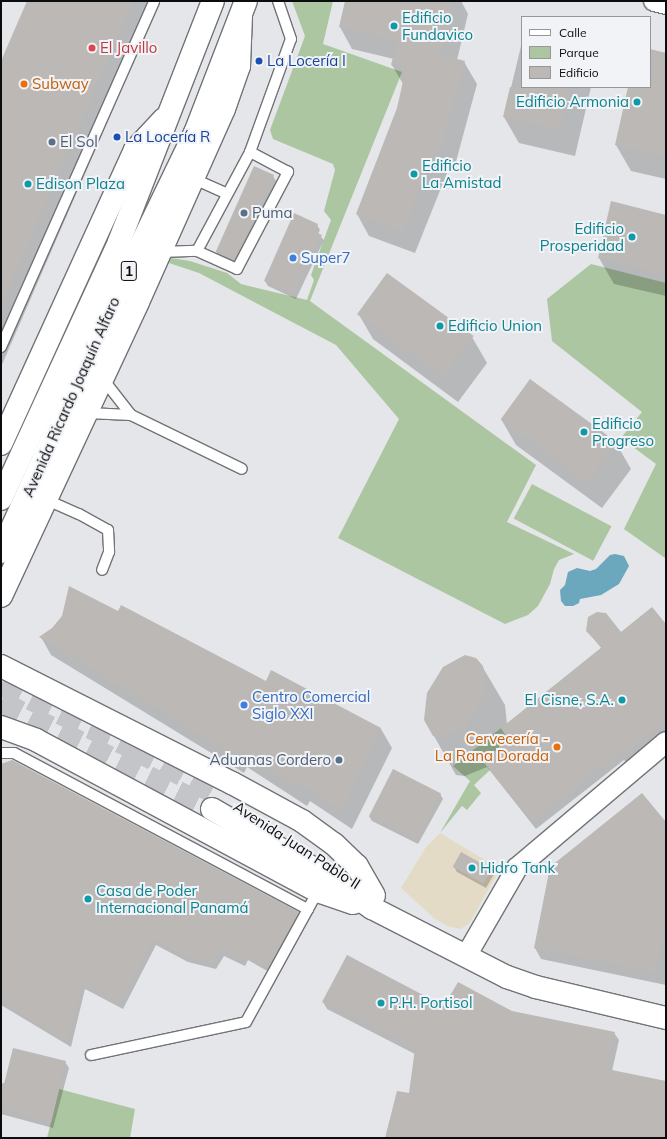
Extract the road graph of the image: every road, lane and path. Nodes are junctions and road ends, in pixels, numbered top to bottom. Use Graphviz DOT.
graph roads {
  1 [pos="154,1"];
  2 [pos="213,1"];
  3 [pos="278,1"];
  4 [pos="654,1"];
  5 [pos="666,4"];
  6 [pos="244,8"];
  7 [pos="171,111"];
  8 [pos="250,152"];
  9 [pos="194,179"];
  10 [pos="227,194"];
  11 [pos="160,252"];
  12 [pos="197,252"];
  13 [pos="1,346"];
  14 [pos="103,379"];
  15 [pos="87,413"];
  16 [pos="131,415"];
  17 [pos="1,444"];
  18 [pos="242,469"];
  19 [pos="1,498"];
  20 [pos="47,500"];
  21 [pos="29,538"];
  22 [pos="3,548"];
  23 [pos="102,570"];
  24 [pos="1,596"];
  25 [pos="1,666"];
  26 [pos="1,727"];
  27 [pos="666,742"];
  28 [pos="1,753"];
  29 [pos="216,803"];
  30 [pos="313,900"];
  31 [pos="373,902"];
  32 [pos="466,956"];
  33 [pos="666,1018"];
  34 [pos="91,1055"];
  1 -- 13 [label="lane"];
  2 -- 7 [label="main road, Avenida Ricardo Joaquín Alfaro / 1"];
  3 -- 8 [label="lane"];
  4 -- 5 [label="street"];
  6 -- 9 [label="main road"];
  6 -- 22 [label="main road, Avenida Ricardo Joaquín Alfaro / 1"];
  7 -- 17 [label="main road"];
  7 -- 19 [label="main road, Avenida Ricardo Joaquín Alfaro / 1"];
  8 -- 10 [label="lane"];
  8 -- 12 [label="lane"];
  9 -- 10 [label="lane"];
  9 -- 11 [label="main road"];
  10 -- 12 [label="lane"];
  11 -- 12 [label="lane"];
  11 -- 14 [label="main road"];
  14 -- 15 [label="main road"];
  14 -- 16 [label="lane"];
  15 -- 16 [label="lane"];
  15 -- 20 [label="main road"];
  16 -- 18 [label="lane"];
  20 -- 21 [label="main road"];
  20 -- 23 [label="lane"];
  21 -- 22 [label="main road"];
  21 -- 24 [label="main road"];
  25 -- 31 [label="main road"];
  26 -- 30 [label="main road"];
  27 -- 32 [label="street"];
  28 -- 30 [label="lane"];
  29 -- 31 [label="main road, Avenida Juan Pablo II"];
  30 -- 31 [label="main road"];
  30 -- 34 [label="lane"];
  31 -- 32 [label="main road, Avenida Juan Pablo II"];
  32 -- 33 [label="main road, Avenida Juan Pablo II"];
}
